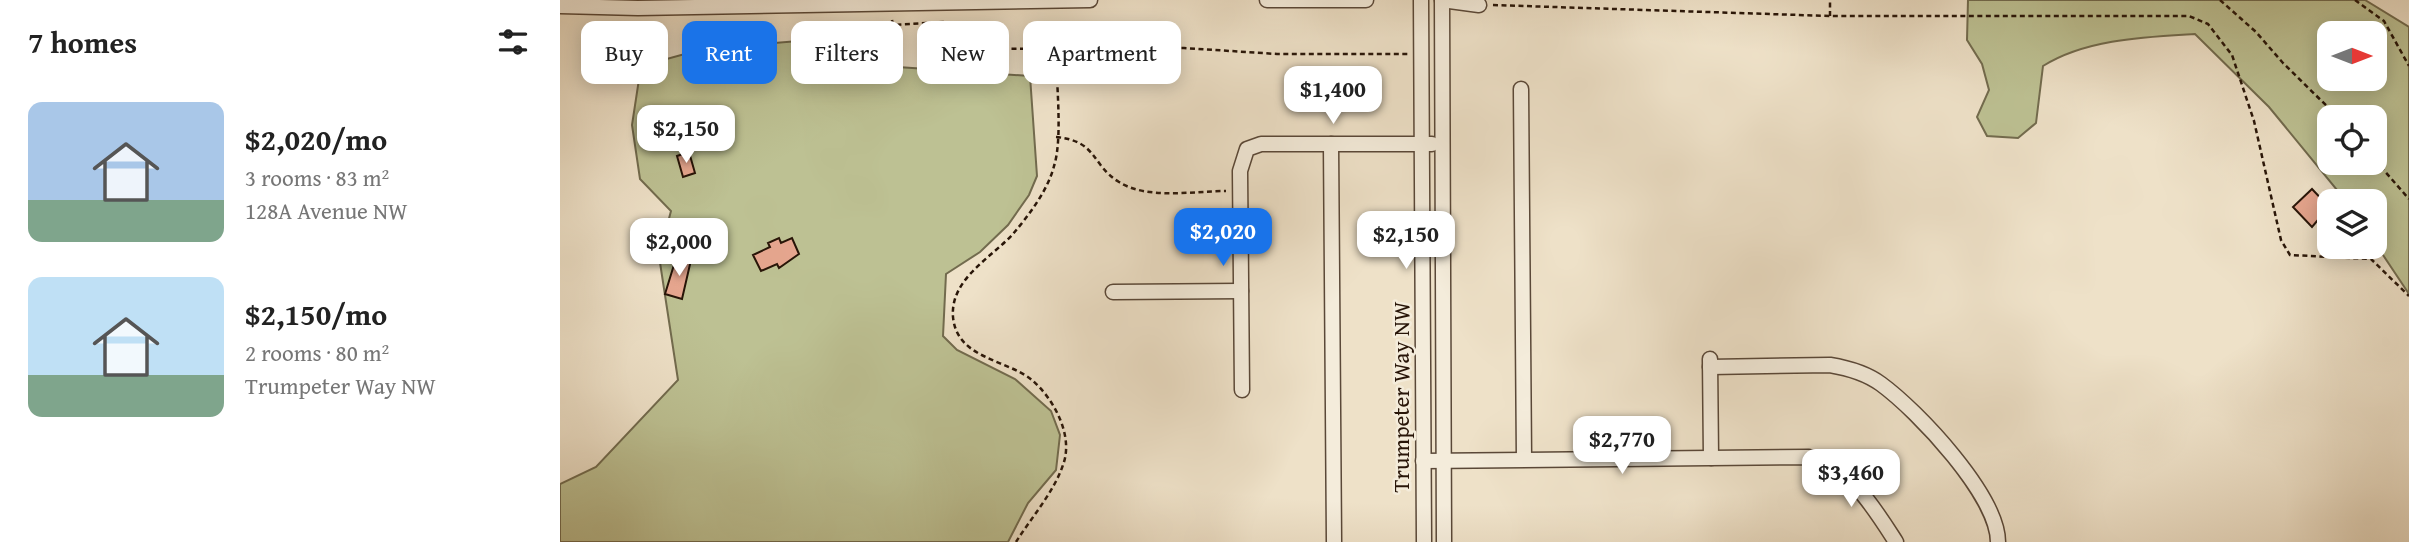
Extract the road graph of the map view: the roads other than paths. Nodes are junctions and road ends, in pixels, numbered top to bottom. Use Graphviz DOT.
graph roads {
  1 [pos="1090,0"];
  2 [pos="1267,0"];
  3 [pos="1366,0"];
  4 [pos="1421,0"];
  5 [pos="1442,0"];
  6 [pos="869,2"];
  7 [pos="1479,5"];
  8 [pos="560,6"];
  9 [pos="1521,89"];
  10 [pos="1331,144"];
  11 [pos="1423,144"];
  12 [pos="1443,144"];
  13 [pos="1241,291"];
  14 [pos="1113,292"];
  15 [pos="1242,390"];
  16 [pos="1710,458"];
  17 [pos="1524,459"];
  18 [pos="1423,461"];
  19 [pos="1444,461"];
  20 [pos="1334,542"];
  21 [pos="1424,542"];
  22 [pos="1444,542"];
  23 [pos="1896,542"];
  24 [pos="1998,542"];
  1 -- 6 [label="street"];
  2 -- 3 [label="street"];
  4 -- 11 [label="street, Trumpeter Way NW"];
  5 -- 7 [label="street"];
  5 -- 12 [label="street, Trumpeter Way NW"];
  6 -- 8 [label="street"];
  9 -- 17 [label="street"];
  10 -- 11 [label="street"];
  10 -- 13 [label="street"];
  10 -- 20 [label="street"];
  11 -- 12 [label="street"];
  11 -- 18 [label="street, Trumpeter Way NW"];
  12 -- 19 [label="street, Trumpeter Way NW"];
  13 -- 14 [label="street"];
  13 -- 15 [label="street"];
  16 -- 17 [label="street"];
  16 -- 23 [label="street"];
  16 -- 24 [label="street"];
  17 -- 19 [label="street"];
  18 -- 19 [label="street"];
  18 -- 21 [label="street, Trumpeter Way NW"];
  19 -- 22 [label="street, Trumpeter Way NW"];
}
